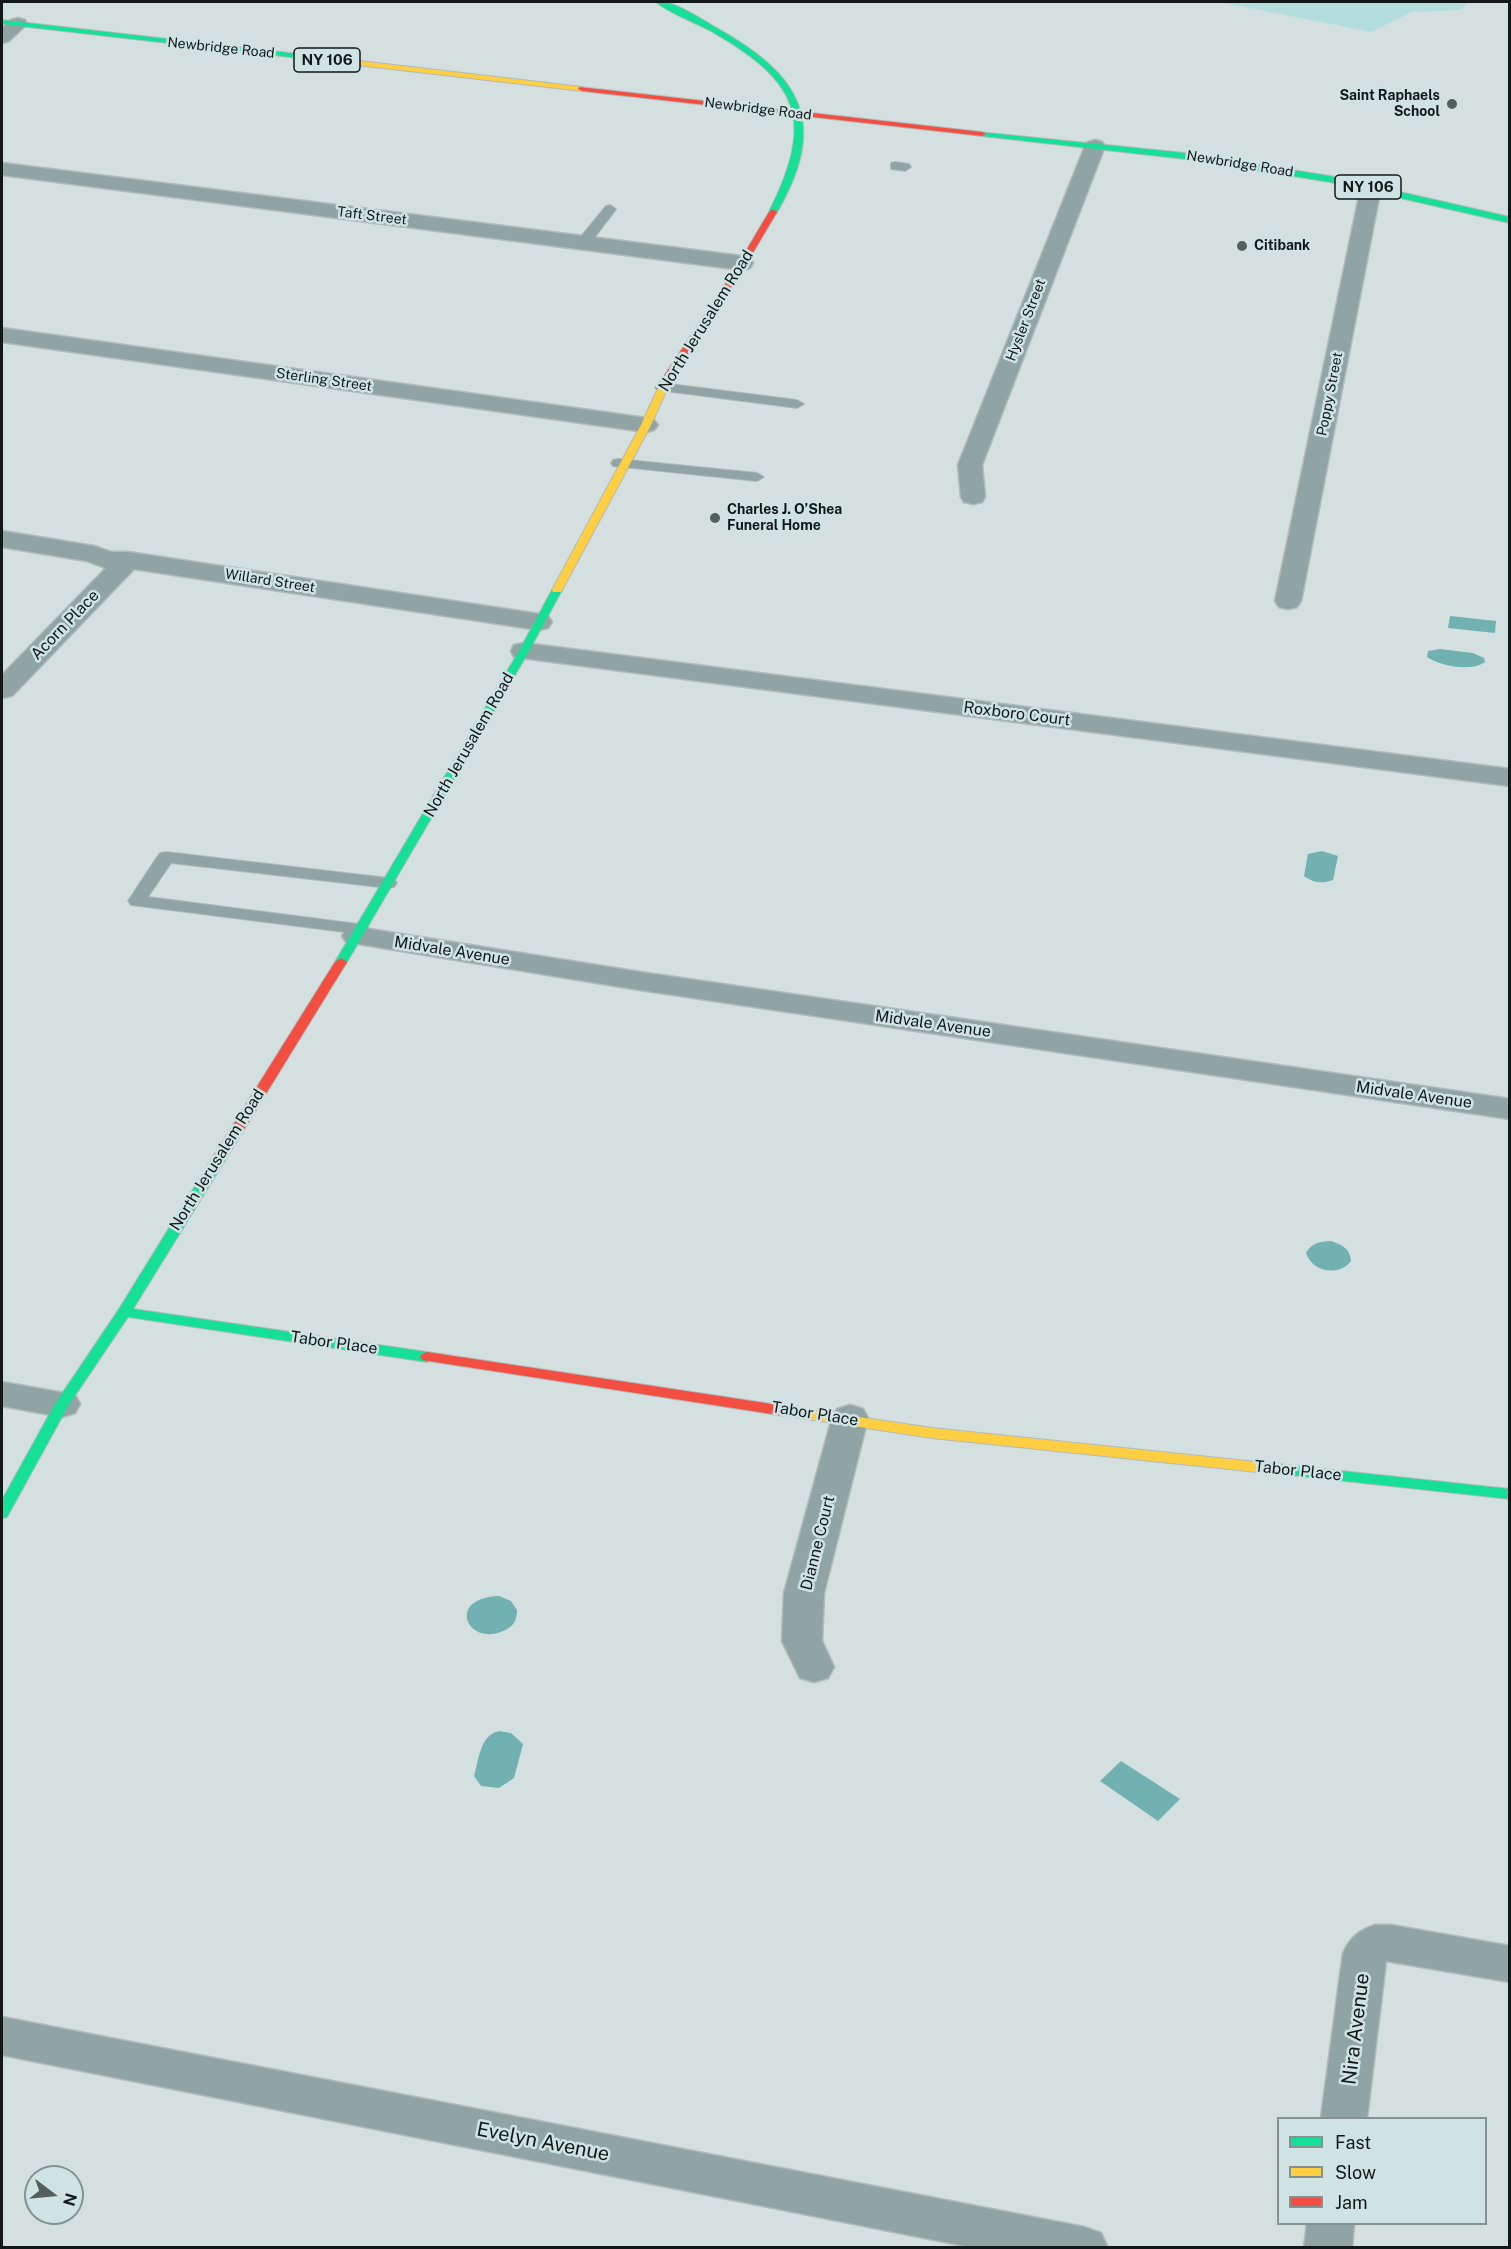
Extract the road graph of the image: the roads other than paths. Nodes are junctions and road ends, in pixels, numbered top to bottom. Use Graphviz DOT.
graph roads {
  1 [pos="660,2"];
  2 [pos="10,23"];
  3 [pos="2,37"];
  4 [pos="799,114"];
  5 [pos="1095,146"];
  6 [pos="2,169"];
  7 [pos="1371,187"];
  8 [pos="610,209"];
  9 [pos="1509,220"];
  10 [pos="583,243"];
  11 [pos="742,263"];
  12 [pos="2,335"];
  13 [pos="662,387"];
  14 [pos="797,404"];
  15 [pos="646,425"];
  16 [pos="621,463"];
  17 [pos="757,477"];
  18 [pos="973,497"];
  19 [pos="2,539"];
  20 [pos="128,560"];
  21 [pos="1288,601"];
  22 [pos="539,622"];
  23 [pos="524,651"];
  24 [pos="2,690"];
  25 [pos="1509,778"];
  26 [pos="388,883"];
  27 [pos="358,932"];
  28 [pos="1509,1109"];
  29 [pos="123,1312"];
  30 [pos="2,1394"];
  31 [pos="62,1404"];
  32 [pos="850,1418"];
  33 [pos="1509,1494"];
  34 [pos="2,1514"];
  35 [pos="814,1667"];
  36 [pos="1509,1964"];
  37 [pos="2,2036"];
  38 [pos="1344,2117"];
  39 [pos="1331,2225"];
  40 [pos="1084,2247"];
  41 [pos="1328,2247"];
  1 -- 4 [label="main road"];
  2 -- 3 [label="street"];
  2 -- 4 [label="main road, Newbridge Road / NY 106"];
  4 -- 5 [label="main road, Newbridge Road / NY 106"];
  4 -- 11 [label="main road, North Jerusalem Road"];
  5 -- 7 [label="main road, Newbridge Road / NY 106"];
  5 -- 18 [label="street, Hysler Street"];
  6 -- 10 [label="street, Taft Street"];
  7 -- 9 [label="main road, Newbridge Road / NY 106"];
  7 -- 21 [label="street, Poppy Street"];
  8 -- 10 [label="lane"];
  10 -- 11 [label="street, Taft Street"];
  11 -- 13 [label="main road, North Jerusalem Road"];
  12 -- 15 [label="street, Sterling Street"];
  13 -- 14 [label="lane"];
  13 -- 15 [label="main road, North Jerusalem Road"];
  15 -- 16 [label="main road, North Jerusalem Road"];
  16 -- 17 [label="lane"];
  16 -- 22 [label="main road, North Jerusalem Road"];
  19 -- 20 [label="street, Willard Street"];
  20 -- 22 [label="street, Willard Street"];
  20 -- 24 [label="street, Acorn Place"];
  22 -- 23 [label="main road, North Jerusalem Road"];
  23 -- 25 [label="street, Roxboro Court"];
  23 -- 26 [label="main road, North Jerusalem Road"];
  26 -- 27 [label="main road, North Jerusalem Road"];
  26 -- 27 [label="lane"];
  27 -- 28 [label="street, Midvale Avenue"];
  27 -- 29 [label="main road, North Jerusalem Road"];
  29 -- 31 [label="main road, North Jerusalem Road"];
  29 -- 32 [label="main road, Tabor Place"];
  30 -- 31 [label="street"];
  31 -- 34 [label="main road, North Jerusalem Road"];
  32 -- 33 [label="main road, Tabor Place"];
  32 -- 35 [label="street, Dianne Court"];
  36 -- 38 [label="street, Nira Avenue"];
  37 -- 40 [label="street, Evelyn Avenue"];
  39 -- 41 [label="street"];
}
